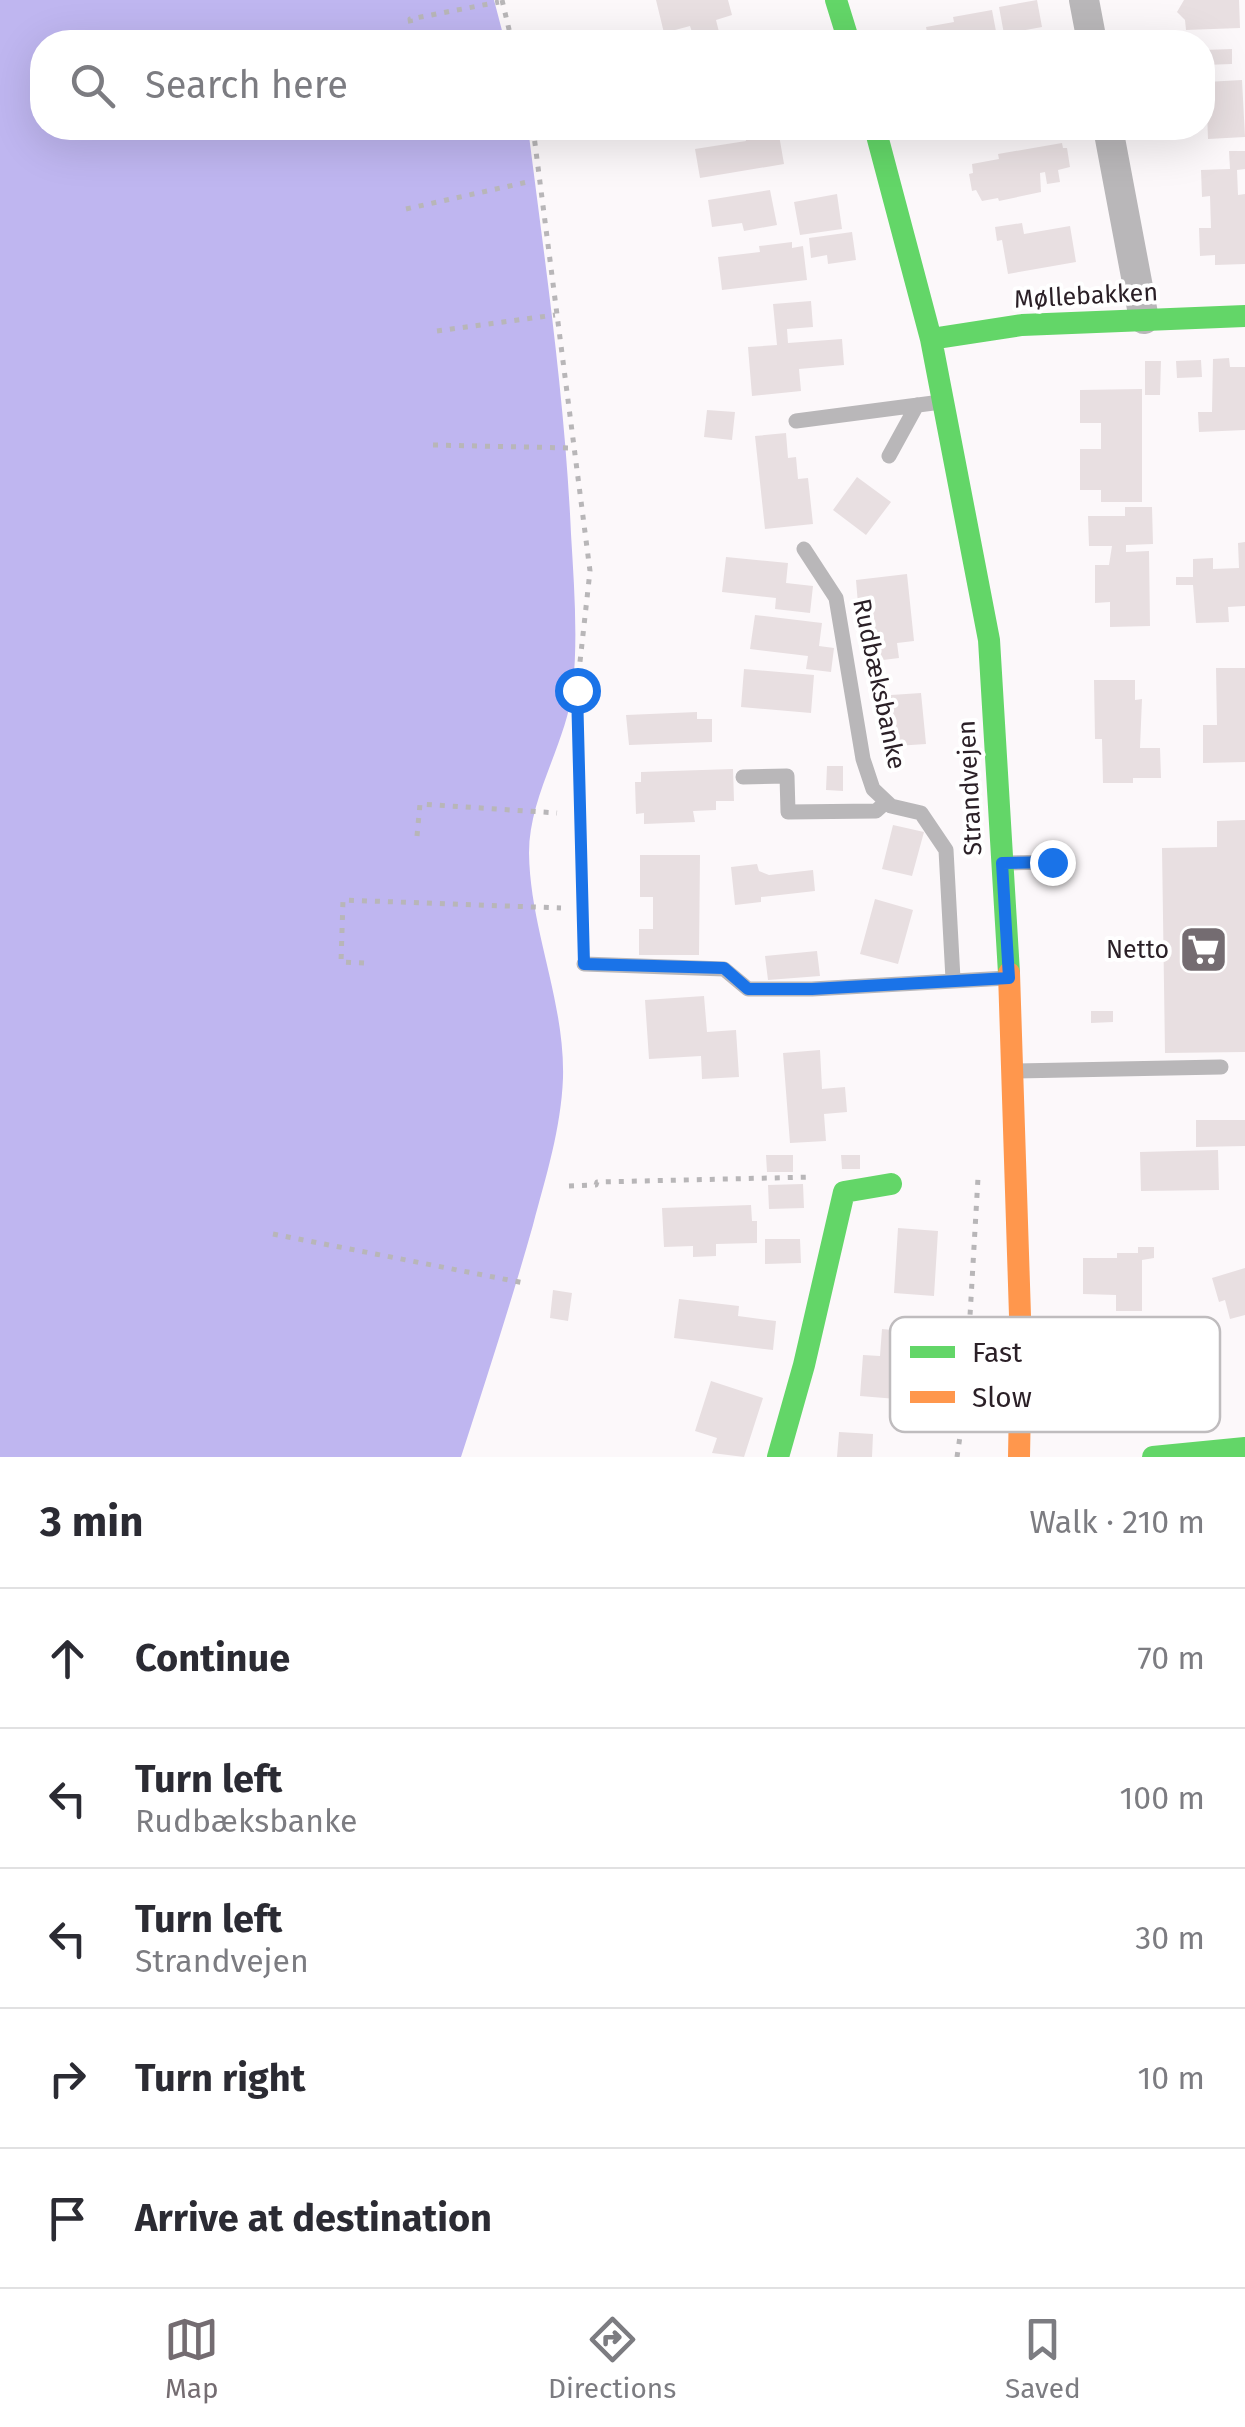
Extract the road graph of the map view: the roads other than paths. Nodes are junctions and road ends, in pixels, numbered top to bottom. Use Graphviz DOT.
graph roads {
  1 [pos="836,0"];
  2 [pos="1084,0"];
  3 [pos="845,30"];
  4 [pos="1090,30"];
  5 [pos="878,140"];
  6 [pos="1110,140"];
  7 [pos="1245,316"];
  8 [pos="1144,319"];
  9 [pos="931,338"];
  10 [pos="945,401"];
  11 [pos="918,405"];
  12 [pos="796,421"];
  13 [pos="889,456"];
  14 [pos="804,548"];
  15 [pos="742,777"];
  16 [pos="886,802"];
  17 [pos="1052,862"];
  18 [pos="1002,863"];
  19 [pos="584,964"];
  20 [pos="1009,978"];
  21 [pos="953,980"];
  22 [pos="1221,1067"];
  23 [pos="1012,1070"];
  24 [pos="891,1184"];
  25 [pos="1021,1317"];
  26 [pos="1019,1432"];
  27 [pos="1245,1448"];
  28 [pos="778,1457"];
  29 [pos="1018,1457"];
  30 [pos="1154,1457"];
  1 -- 3 [label="street"];
  2 -- 4 [label="street"];
  5 -- 9 [label="street, Strandvejen"];
  6 -- 8 [label="street"];
  7 -- 8 [label="street, Møllebakken"];
  8 -- 9 [label="street, Møllebakken"];
  9 -- 10 [label="street, Strandvejen"];
  10 -- 11 [label="lane"];
  10 -- 18 [label="street, Strandvejen"];
  11 -- 12 [label="lane"];
  11 -- 13 [label="lane"];
  14 -- 16 [label="lane, Rudbæksbanke"];
  15 -- 16 [label="lane"];
  16 -- 21 [label="lane, Rudbæksbanke"];
  17 -- 18 [label="lane"];
  18 -- 20 [label="street, Strandvejen"];
  19 -- 21 [label="lane"];
  20 -- 21 [label="lane"];
  20 -- 23 [label="street, Strandvejen"];
  22 -- 23 [label="lane"];
  23 -- 25 [label="street, Strandvejen"];
  24 -- 28 [label="street"];
  26 -- 29 [label="street, Strandvejen"];
  27 -- 30 [label="street"];
}
